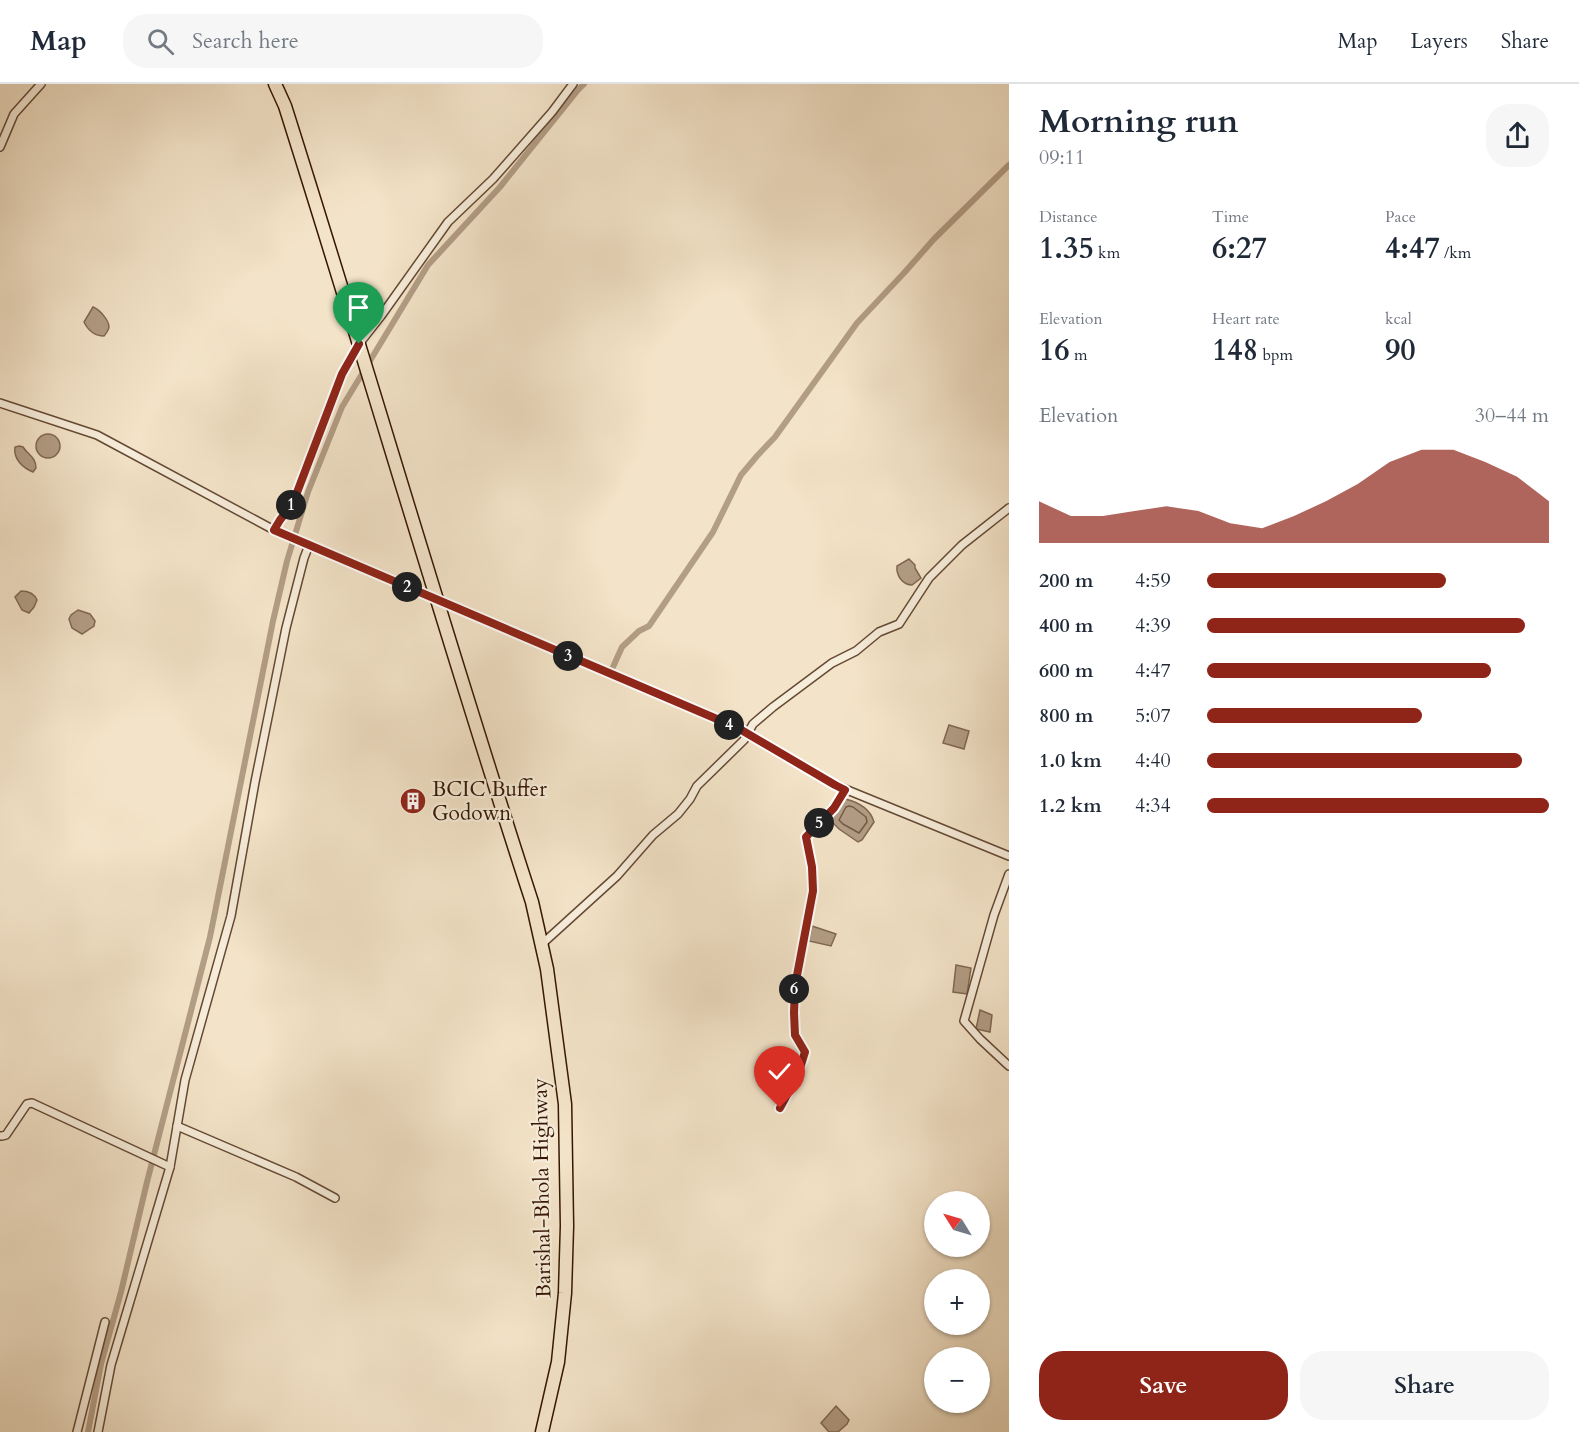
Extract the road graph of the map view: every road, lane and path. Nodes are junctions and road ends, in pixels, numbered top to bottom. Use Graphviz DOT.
graph roads {
  1 [pos="41,84"];
  2 [pos="275,84"];
  3 [pos="573,84"];
  4 [pos="0,147"];
  5 [pos="360,346"];
  6 [pos="0,403"];
  7 [pos="1009,508"];
  8 [pos="274,530"];
  9 [pos="306,544"];
  10 [pos="436,599"];
  11 [pos="747,734"];
  12 [pos="845,790"];
  13 [pos="1009,856"];
  14 [pos="1009,874"];
  15 [pos="542,944"];
  16 [pos="1009,1066"];
  17 [pos="780,1108"];
  18 [pos="177,1126"];
  19 [pos="0,1136"];
  20 [pos="166,1166"];
  21 [pos="335,1198"];
  22 [pos="105,1322"];
  23 [pos="77,1432"];
  24 [pos="98,1432"];
  25 [pos="542,1432"];
  1 -- 4 [label="street"];
  2 -- 5 [label="highway, Barishal-Bhola Highway"];
  3 -- 5 [label="street"];
  5 -- 8 [label="street"];
  5 -- 10 [label="highway, Barishal-Bhola Highway"];
  6 -- 8 [label="street"];
  7 -- 11 [label="street"];
  8 -- 9 [label="street"];
  9 -- 10 [label="street"];
  9 -- 18 [label="street"];
  10 -- 11 [label="street"];
  10 -- 15 [label="highway, Barishal-Bhola Highway"];
  11 -- 12 [label="street"];
  11 -- 15 [label="street"];
  12 -- 13 [label="street"];
  12 -- 17 [label="street"];
  14 -- 16 [label="street"];
  15 -- 25 [label="highway, Barishal-Bhola Highway"];
  18 -- 20 [label="street"];
  18 -- 21 [label="street"];
  19 -- 20 [label="street"];
  20 -- 24 [label="street"];
  22 -- 23 [label="street"];
}
